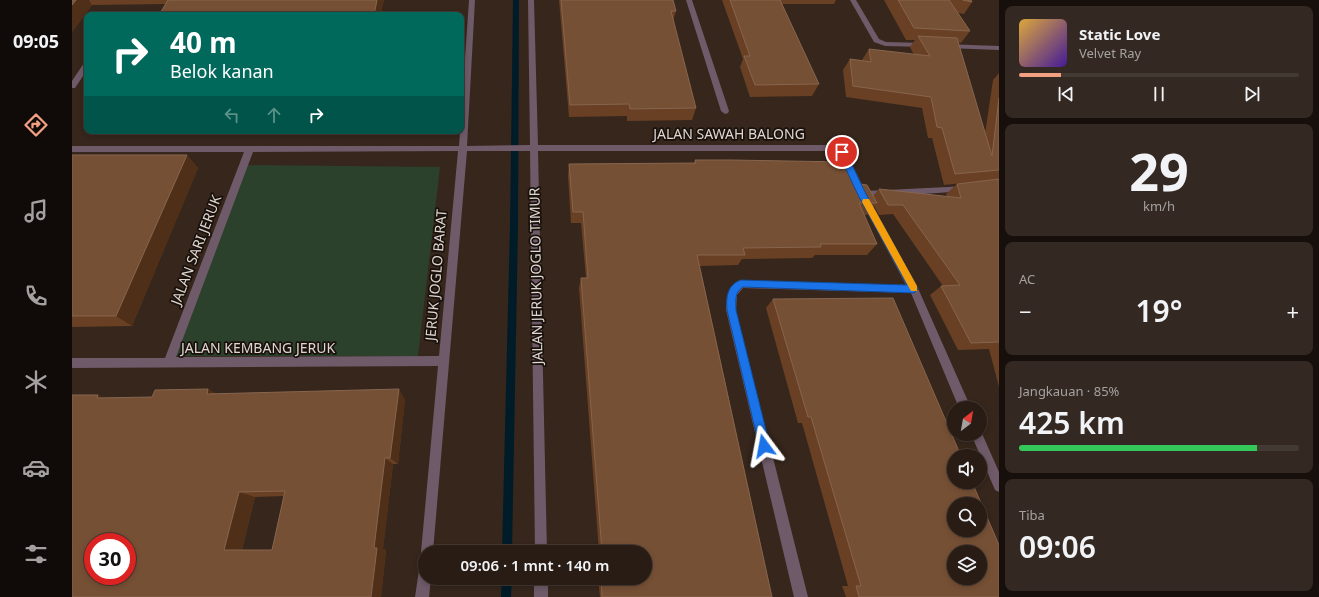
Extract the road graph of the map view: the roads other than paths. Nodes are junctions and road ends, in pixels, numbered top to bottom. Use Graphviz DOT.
graph roads {
  1 [pos="472,0"];
  2 [pos="531,0"];
  3 [pos="689,0"];
  4 [pos="852,0"];
  5 [pos="466,17"];
  6 [pos="999,48"];
  7 [pos="84,69"];
  8 [pos="72,86"];
  9 [pos="464,104"];
  10 [pos="725,111"];
  11 [pos="463,134"];
  12 [pos="250,148"];
  13 [pos="463,148"];
  14 [pos="72,149"];
  15 [pos="534,149"];
  16 [pos="973,188"];
  17 [pos="862,195"];
  18 [pos="914,289"];
  19 [pos="445,361"];
  20 [pos="168,362"];
  21 [pos="72,363"];
  22 [pos="962,401"];
  23 [pos="980,441"];
  24 [pos="999,486"];
  25 [pos="427,545"];
  26 [pos="541,545"];
  27 [pos="423,585"];
  28 [pos="541,585"];
  29 [pos="422,597"];
  30 [pos="541,597"];
  31 [pos="801,597"];
  1 -- 5 [label="street, JERUK JOGLO BARAT"];
  2 -- 15 [label="street, JALAN JERUK JOGLO TIMUR"];
  3 -- 10 [label="street"];
  4 -- 6 [label="street"];
  5 -- 9 [label="street, JERUK JOGLO BARAT"];
  7 -- 8 [label="street"];
  11 -- 13 [label="street, JERUK JOGLO BARAT"];
  12 -- 13 [label="street, JALAN SAWAH BALONG"];
  12 -- 14 [label="street, JALAN SAWAH BALONG"];
  12 -- 20 [label="street, JALAN SARI JERUK"];
  13 -- 15 [label="street, JALAN SAWAH BALONG"];
  13 -- 19 [label="street, JERUK JOGLO BARAT"];
  15 -- 17 [label="street, JALAN SAWAH BALONG"];
  15 -- 26 [label="street, JALAN JERUK JOGLO TIMUR"];
  16 -- 17 [label="street"];
  17 -- 18 [label="street, JALAN SAWAH BALONG"];
  18 -- 22 [label="street, JALAN SAWAH BALONG"];
  18 -- 31 [label="street"];
  19 -- 20 [label="street, JALAN KEMBANG JERUK"];
  19 -- 25 [label="street, JERUK JOGLO BARAT"];
  20 -- 21 [label="street, JALAN KEMBANG JERUK"];
  23 -- 24 [label="street"];
  27 -- 29 [label="street"];
  28 -- 30 [label="street"];
}
